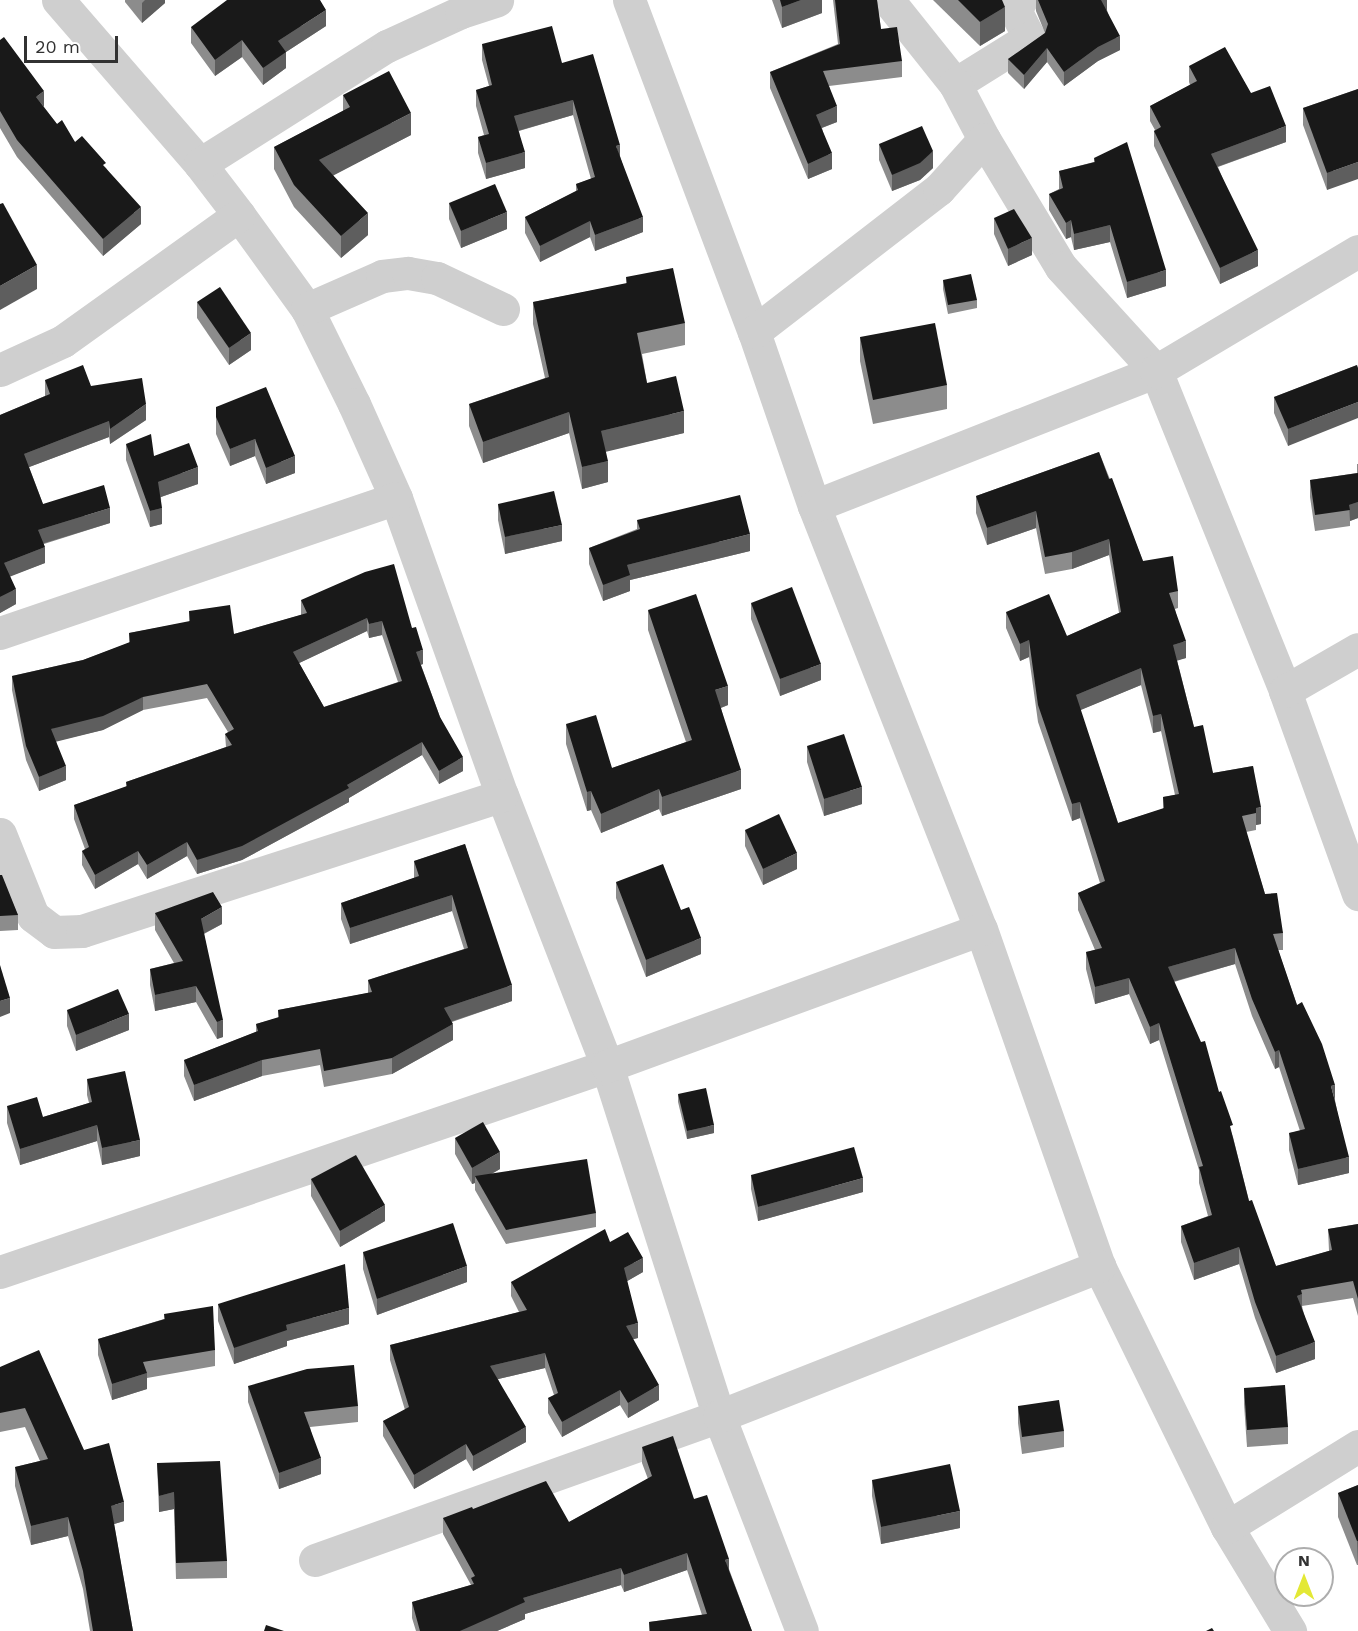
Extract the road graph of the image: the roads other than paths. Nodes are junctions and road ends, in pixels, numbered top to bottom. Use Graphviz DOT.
graph roads {
  1 [pos="58,0"];
  2 [pos="497,0"];
  3 [pos="630,0"];
  4 [pos="888,0"];
  5 [pos="1021,0"];
  6 [pos="955,84"];
  7 [pos="984,138"];
  8 [pos="200,164"];
  9 [pos="239,215"];
  10 [pos="1358,251"];
  11 [pos="307,309"];
  12 [pos="503,309"];
  13 [pos="754,332"];
  14 [pos="0,370"];
  15 [pos="1156,371"];
  16 [pos="396,498"];
  17 [pos="814,506"];
  18 [pos="0,633"];
  19 [pos="1358,649"];
  20 [pos="1284,691"];
  21 [pos="502,795"];
  22 [pos="0,834"];
  23 [pos="1358,894"];
  24 [pos="981,929"];
  25 [pos="607,1066"];
  26 [pos="1099,1266"];
  27 [pos="0,1272"];
  28 [pos="719,1416"];
  29 [pos="1358,1446"];
  30 [pos="1227,1527"];
  31 [pos="315,1560"];
  32 [pos="802,1631"];
  33 [pos="1290,1631"];
  1 -- 8 [label="street"];
  2 -- 8 [label="street"];
  3 -- 13 [label="street"];
  4 -- 6 [label="street"];
  5 -- 6 [label="street"];
  6 -- 7 [label="street"];
  7 -- 13 [label="street"];
  7 -- 15 [label="street"];
  8 -- 9 [label="street"];
  9 -- 11 [label="street"];
  9 -- 14 [label="street"];
  10 -- 15 [label="street"];
  11 -- 12 [label="street"];
  11 -- 16 [label="street"];
  13 -- 17 [label="street"];
  15 -- 17 [label="street"];
  15 -- 20 [label="street"];
  16 -- 18 [label="street"];
  16 -- 21 [label="street"];
  17 -- 24 [label="street"];
  19 -- 20 [label="street"];
  20 -- 23 [label="street"];
  21 -- 22 [label="street"];
  21 -- 25 [label="street"];
  24 -- 25 [label="street"];
  24 -- 26 [label="street"];
  25 -- 27 [label="street"];
  25 -- 28 [label="street"];
  26 -- 28 [label="street"];
  26 -- 30 [label="street"];
  28 -- 31 [label="street"];
  28 -- 32 [label="street"];
  29 -- 30 [label="street"];
  30 -- 33 [label="street"];
}
